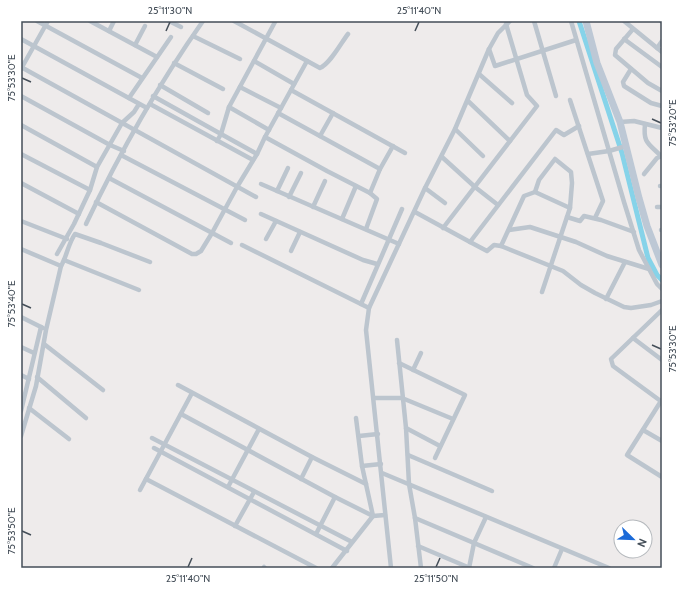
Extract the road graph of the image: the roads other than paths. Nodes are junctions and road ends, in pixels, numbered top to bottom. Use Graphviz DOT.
graph roads {
  1 [pos="37,21"];
  2 [pos="48,21"];
  3 [pos="90,21"];
  4 [pos="114,21"];
  5 [pos="170,21"];
  6 [pos="203,21"];
  7 [pos="234,21"];
  8 [pos="534,21"];
  9 [pos="571,21"];
  10 [pos="586,21"];
  11 [pos="624,21"];
  12 [pos="275,22"];
  13 [pos="508,23"];
  14 [pos="45,26"];
  15 [pos="145,26"];
  16 [pos="181,27"];
  17 [pos="633,29"];
  18 [pos="109,31"];
  19 [pos="348,34"];
  20 [pos="192,36"];
  21 [pos="170,37"];
  22 [pos="21,39"];
  23 [pos="266,39"];
  24 [pos="624,39"];
  25 [pos="576,40"];
  26 [pos="662,41"];
  27 [pos="135,45"];
  28 [pos="34,46"];
  29 [pos="657,48"];
  30 [pos="490,49"];
  31 [pos="543,50"];
  32 [pos="662,52"];
  33 [pos="157,57"];
  34 [pos="240,59"];
  35 [pos="516,59"];
  36 [pos="307,61"];
  37 [pos="254,62"];
  38 [pos="174,63"];
  39 [pos="662,67"];
  40 [pos="21,68"];
  41 [pos="631,69"];
  42 [pos="479,74"];
  43 [pos="142,78"];
  44 [pos="294,84"];
  45 [pos="160,85"];
  46 [pos="240,87"];
  47 [pos="223,88"];
  48 [pos="291,90"];
  49 [pos="662,91"];
  50 [pos="21,96"];
  51 [pos="153,96"];
  52 [pos="556,96"];
  53 [pos="129,98"];
  54 [pos="570,100"];
  55 [pos="468,101"];
  56 [pos="512,103"];
  57 [pos="139,104"];
  58 [pos="150,104"];
  59 [pos="662,106"];
  60 [pos="229,107"];
  61 [pos="147,108"];
  62 [pos="281,108"];
  63 [pos="208,113"];
  64 [pos="278,113"];
  65 [pos="333,113"];
  66 [pos="620,122"];
  67 [pos="122,123"];
  68 [pos="645,124"];
  69 [pos="21,125"];
  70 [pos="578,126"];
  71 [pos="662,128"];
  72 [pos="455,129"];
  73 [pos="269,130"];
  74 [pos="135,131"];
  75 [pos="221,134"];
  76 [pos="320,136"];
  77 [pos="265,137"];
  78 [pos="217,141"];
  79 [pos="510,141"];
  80 [pos="110,145"];
  81 [pos="393,146"];
  82 [pos="622,147"];
  83 [pos="609,151"];
  84 [pos="122,153"];
  85 [pos="405,153"];
  86 [pos="21,154"];
  87 [pos="257,154"];
  88 [pos="588,154"];
  89 [pos="484,156"];
  90 [pos="661,156"];
  91 [pos="442,157"];
  92 [pos="253,160"];
  93 [pos="97,168"];
  94 [pos="288,168"];
  95 [pos="380,169"];
  96 [pos="301,173"];
  97 [pos="644,174"];
  98 [pos="109,178"];
  99 [pos="325,181"];
  100 [pos="21,183"];
  101 [pos="261,184"];
  102 [pos="356,186"];
  103 [pos="237,187"];
  104 [pos="475,187"];
  105 [pos="426,188"];
  106 [pos="90,190"];
  107 [pos="277,191"];
  108 [pos="535,192"];
  109 [pos="370,193"];
  110 [pos="256,197"];
  111 [pos="289,197"];
  112 [pos="96,202"];
  113 [pos="445,203"];
  114 [pos="498,205"];
  115 [pos="313,207"];
  116 [pos="570,208"];
  117 [pos="225,209"];
  118 [pos="402,209"];
  119 [pos="415,212"];
  120 [pos="79,214"];
  121 [pos="261,214"];
  122 [pos="567,217"];
  123 [pos="595,218"];
  124 [pos="342,219"];
  125 [pos="245,220"];
  126 [pos="21,221"];
  127 [pos="276,221"];
  128 [pos="86,224"];
  129 [pos="444,228"];
  130 [pos="366,229"];
  131 [pos="509,230"];
  132 [pos="300,232"];
  133 [pos="634,232"];
  134 [pos="212,233"];
  135 [pos="560,236"];
  136 [pos="65,239"];
  137 [pos="266,240"];
  138 [pos="70,241"];
  139 [pos="394,242"];
  140 [pos="470,242"];
  141 [pos="231,243"];
  142 [pos="242,245"];
  143 [pos="501,246"];
  144 [pos="21,249"];
  145 [pos="291,251"];
  146 [pos="57,254"];
  147 [pos="64,260"];
  148 [pos="150,262"];
  149 [pos="625,262"];
  150 [pos="377,264"];
  151 [pos="662,264"];
  152 [pos="61,266"];
  153 [pos="552,266"];
  154 [pos="649,269"];
  155 [pos="662,289"];
  156 [pos="139,290"];
  157 [pos="542,292"];
  158 [pos="606,299"];
  159 [pos="662,301"];
  160 [pos="365,306"];
  161 [pos="662,310"];
  162 [pos="660,315"];
  163 [pos="21,317"];
  164 [pos="41,327"];
  165 [pos="46,330"];
  166 [pos="633,338"];
  167 [pos="397,340"];
  168 [pos="44,344"];
  169 [pos="21,347"];
  170 [pos="421,353"];
  171 [pos="34,354"];
  172 [pos="662,360"];
  173 [pos="399,363"];
  174 [pos="413,370"];
  175 [pos="21,375"];
  176 [pos="37,377"];
  177 [pos="29,379"];
  178 [pos="178,385"];
  179 [pos="103,390"];
  180 [pos="192,393"];
  181 [pos="374,398"];
  182 [pos="402,398"];
  183 [pos="661,401"];
  184 [pos="22,403"];
  185 [pos="29,408"];
  186 [pos="21,411"];
  187 [pos="181,414"];
  188 [pos="86,418"];
  189 [pos="356,418"];
  190 [pos="453,419"];
  191 [pos="406,428"];
  192 [pos="260,429"];
  193 [pos="643,430"];
  194 [pos="373,434"];
  195 [pos="21,436"];
  196 [pos="359,436"];
  197 [pos="152,438"];
  198 [pos="69,439"];
  199 [pos="662,441"];
  200 [pos="164,444"];
  201 [pos="440,446"];
  202 [pos="154,448"];
  203 [pos="161,451"];
  204 [pos="248,451"];
  205 [pos="408,455"];
  206 [pos="312,457"];
  207 [pos="435,458"];
  208 [pos="377,465"];
  209 [pos="362,466"];
  210 [pos="382,473"];
  211 [pos="662,477"];
  212 [pos="146,479"];
  213 [pos="301,479"];
  214 [pos="232,480"];
  215 [pos="366,484"];
  216 [pos="409,484"];
  217 [pos="228,487"];
  218 [pos="140,490"];
  219 [pos="492,491"];
  220 [pos="254,492"];
  221 [pos="335,497"];
  222 [pos="250,499"];
  223 [pos="380,516"];
  224 [pos="486,517"];
  225 [pos="415,518"];
  226 [pos="321,525"];
  227 [pos="235,526"];
  228 [pos="316,534"];
  229 [pos="352,542"];
  230 [pos="474,543"];
  231 [pos="418,546"];
  232 [pos="562,549"];
  233 [pos="347,551"];
  234 [pos="316,568"];
  235 [pos="332,568"];
  236 [pos="391,568"];
  237 [pos="421,568"];
  238 [pos="470,568"];
  239 [pos="533,568"];
  240 [pos="554,568"];
  241 [pos="609,568"];
  1 -- 14 [label="street"];
  2 -- 14 [label="street"];
  3 -- 18 [label="street"];
  4 -- 18 [label="street"];
  5 -- 16 [label="street"];
  6 -- 20 [label="street"];
  7 -- 23 [label="street"];
  8 -- 31 [label="street"];
  9 -- 25 [label="street"];
  10 -- 66 [label="street"];
  11 -- 17 [label="street"];
  12 -- 23 [label="street"];
  13 -- 30 [label="street"];
  13 -- 35 [label="street"];
  14 -- 28 [label="street"];
  14 -- 43 [label="street"];
  15 -- 27 [label="street"];
  17 -- 24 [label="street"];
  17 -- 29 [label="street"];
  18 -- 27 [label="street"];
  19 -- 36 [label="street"];
  20 -- 34 [label="street"];
  20 -- 38 [label="street"];
  21 -- 33 [label="street"];
  22 -- 28 [label="street"];
  23 -- 36 [label="street"];
  23 -- 37 [label="street"];
  24 -- 39 [label="street"];
  24 -- 41 [label="street"];
  25 -- 31 [label="street"];
  25 -- 83 [label="street"];
  26 -- 29 [label="street"];
  27 -- 33 [label="street"];
  28 -- 40 [label="street"];
  28 -- 53 [label="street"];
  29 -- 32 [label="street"];
  30 -- 35 [label="street"];
  30 -- 42 [label="street"];
  31 -- 35 [label="street"];
  31 -- 52 [label="street"];
  33 -- 43 [label="street"];
  35 -- 79 [label="street"];
  36 -- 44 [label="street"];
  37 -- 44 [label="street"];
  37 -- 46 [label="street"];
  38 -- 45 [label="street"];
  38 -- 47 [label="street"];
  40 -- 67 [label="street"];
  41 -- 49 [label="street"];
  41 -- 59 [label="street"];
  42 -- 55 [label="street"];
  42 -- 56 [label="street"];
  43 -- 53 [label="street"];
  44 -- 48 [label="street"];
  45 -- 51 [label="street"];
  45 -- 63 [label="street"];
  46 -- 60 [label="street"];
  46 -- 62 [label="street"];
  48 -- 62 [label="street"];
  48 -- 65 [label="street"];
  50 -- 80 [label="street"];
  51 -- 58 [label="street"];
  51 -- 75 [label="street"];
  53 -- 57 [label="street"];
  54 -- 70 [label="street"];
  55 -- 72 [label="street"];
  55 -- 79 [label="street"];
  57 -- 61 [label="street"];
  57 -- 67 [label="street"];
  58 -- 61 [label="street"];
  58 -- 78 [label="street"];
  60 -- 73 [label="street"];
  60 -- 75 [label="street"];
  61 -- 74 [label="street"];
  62 -- 64 [label="street"];
  64 -- 73 [label="street"];
  64 -- 76 [label="street"];
  65 -- 76 [label="street"];
  65 -- 81 [label="street"];
  66 -- 68 [label="street"];
  66 -- 82 [label="street"];
  67 -- 74 [label="street"];
  67 -- 80 [label="street"];
  68 -- 71 [label="street"];
  68 -- 90 [label="street"];
  69 -- 93 [label="street"];
  70 -- 88 [label="street"];
  70 -- 114 [label="street"];
  72 -- 89 [label="street"];
  72 -- 91 [label="street"];
  73 -- 77 [label="street"];
  74 -- 84 [label="street"];
  74 -- 103 [label="street"];
  75 -- 78 [label="street"];
  75 -- 87 [label="street"];
  76 -- 95 [label="street"];
  77 -- 87 [label="street"];
  77 -- 102 [label="street"];
  78 -- 92 [label="street"];
  79 -- 104 [label="street"];
  80 -- 84 [label="street"];
  80 -- 93 [label="street"];
  81 -- 85 [label="street"];
  81 -- 95 [label="street"];
  82 -- 83 [label="street"];
  82 -- 151 [label="street"];
  83 -- 88 [label="street"];
  83 -- 133 [label="street"];
  84 -- 98 [label="street"];
  84 -- 117 [label="street"];
  86 -- 106 [label="street"];
  87 -- 92 [label="street"];
  88 -- 123 [label="street"];
  90 -- 97 [label="street"];
  91 -- 104 [label="street"];
  91 -- 105 [label="street"];
  92 -- 103 [label="street"];
  93 -- 106 [label="street"];
  94 -- 107 [label="street"];
  95 -- 109 [label="street"];
  96 -- 111 [label="street"];
  98 -- 112 [label="street"];
  98 -- 134 [label="street"];
  99 -- 115 [label="street"];
  100 -- 120 [label="street"];
  101 -- 107 [label="street"];
  102 -- 109 [label="street"];
  102 -- 124 [label="street"];
  103 -- 110 [label="street"];
  103 -- 117 [label="street"];
  104 -- 114 [label="street"];
  104 -- 129 [label="street"];
  105 -- 113 [label="street"];
  105 -- 119 [label="street"];
  106 -- 120 [label="street"];
  107 -- 111 [label="street"];
  108 -- 116 [label="street"];
  108 -- 116 [label="street"];
  108 -- 131 [label="street"];
  109 -- 130 [label="street"];
  111 -- 115 [label="street"];
  112 -- 128 [label="street"];
  112 -- 134 [label="street"];
  114 -- 140 [label="street"];
  115 -- 124 [label="street"];
  116 -- 122 [label="street"];
  117 -- 125 [label="street"];
  117 -- 134 [label="street"];
  118 -- 139 [label="street"];
  119 -- 129 [label="street"];
  119 -- 139 [label="street"];
  120 -- 136 [label="street"];
  121 -- 127 [label="street"];
  122 -- 123 [label="street"];
  122 -- 135 [label="street"];
  123 -- 133 [label="street"];
  124 -- 130 [label="street"];
  126 -- 136 [label="street"];
  127 -- 132 [label="street"];
  127 -- 137 [label="street"];
  129 -- 140 [label="street"];
  130 -- 139 [label="street"];
  131 -- 135 [label="street"];
  131 -- 143 [label="street"];
  132 -- 145 [label="street"];
  132 -- 150 [label="street"];
  133 -- 154 [label="street"];
  134 -- 141 [label="street"];
  135 -- 149 [label="street"];
  135 -- 153 [label="street"];
  136 -- 138 [label="street"];
  136 -- 146 [label="street"];
  138 -- 147 [label="street"];
  138 -- 148 [label="street"];
  139 -- 150 [label="street"];
  139 -- 160 [label="street"];
  140 -- 143 [label="street"];
  142 -- 160 [label="street"];
  143 -- 153 [label="street"];
  144 -- 152 [label="street"];
  147 -- 152 [label="street"];
  147 -- 156 [label="street"];
  149 -- 154 [label="street"];
  149 -- 158 [label="street"];
  150 -- 160 [label="street"];
  152 -- 165 [label="street"];
  153 -- 157 [label="street"];
  153 -- 158 [label="street"];
  154 -- 155 [label="street"];
  158 -- 159 [label="street"];
  160 -- 181 [label="street"];
  161 -- 162 [label="street"];
  162 -- 166 [label="street"];
  163 -- 164 [label="street"];
  164 -- 165 [label="street"];
  164 -- 171 [label="street"];
  165 -- 168 [label="street"];
  166 -- 172 [label="street"];
  166 -- 183 [label="street"];
  167 -- 173 [label="street"];
  168 -- 176 [label="street"];
  168 -- 179 [label="street"];
  169 -- 171 [label="street"];
  170 -- 174 [label="street"];
  171 -- 177 [label="street"];
  173 -- 174 [label="street"];
  173 -- 182 [label="street"];
  174 -- 190 [label="street"];
  175 -- 177 [label="street"];
  176 -- 185 [label="street"];
  176 -- 188 [label="street"];
  177 -- 184 [label="street"];
  178 -- 180 [label="street"];
  180 -- 187 [label="street"];
  180 -- 192 [label="street"];
  181 -- 182 [label="street"];
  181 -- 194 [label="street"];
  182 -- 190 [label="street"];
  182 -- 191 [label="street"];
  183 -- 193 [label="street"];
  184 -- 186 [label="street"];
  185 -- 195 [label="street"];
  185 -- 198 [label="street"];
  187 -- 200 [label="street"];
  187 -- 204 [label="street"];
  189 -- 196 [label="street"];
  190 -- 201 [label="street"];
  191 -- 201 [label="street"];
  191 -- 205 [label="street"];
  192 -- 204 [label="street"];
  192 -- 206 [label="street"];
  193 -- 199 [label="street"];
  193 -- 211 [label="street"];
  194 -- 196 [label="street"];
  194 -- 208 [label="street"];
  196 -- 209 [label="street"];
  197 -- 200 [label="street"];
  200 -- 203 [label="street"];
  200 -- 214 [label="street"];
  201 -- 207 [label="street"];
  202 -- 203 [label="street"];
  203 -- 212 [label="street"];
  203 -- 217 [label="street"];
  204 -- 213 [label="street"];
  204 -- 214 [label="street"];
  205 -- 216 [label="street"];
  205 -- 219 [label="street"];
  206 -- 213 [label="street"];
  206 -- 215 [label="street"];
  208 -- 209 [label="street"];
  208 -- 210 [label="street"];
  209 -- 215 [label="street"];
  210 -- 216 [label="street"];
  210 -- 223 [label="street"];
  212 -- 218 [label="street"];
  212 -- 227 [label="street"];
  213 -- 221 [label="street"];
  214 -- 217 [label="street"];
  214 -- 220 [label="street"];
  215 -- 223 [label="street"];
  216 -- 224 [label="street"];
  216 -- 225 [label="street"];
  217 -- 222 [label="street"];
  220 -- 222 [label="street"];
  220 -- 226 [label="street"];
  221 -- 223 [label="street"];
  221 -- 226 [label="street"];
  222 -- 227 [label="street"];
  222 -- 228 [label="street"];
  223 -- 229 [label="street"];
  223 -- 236 [label="street"];
  224 -- 230 [label="street"];
  224 -- 232 [label="street"];
  225 -- 230 [label="street"];
  225 -- 231 [label="street"];
  226 -- 228 [label="street"];
  226 -- 229 [label="street"];
  227 -- 234 [label="street"];
  228 -- 233 [label="street"];
  229 -- 233 [label="street"];
  230 -- 238 [label="street"];
  230 -- 239 [label="street"];
  231 -- 237 [label="street"];
  231 -- 238 [label="street"];
  232 -- 240 [label="street"];
  232 -- 241 [label="street"];
  233 -- 235 [label="street"];
}
